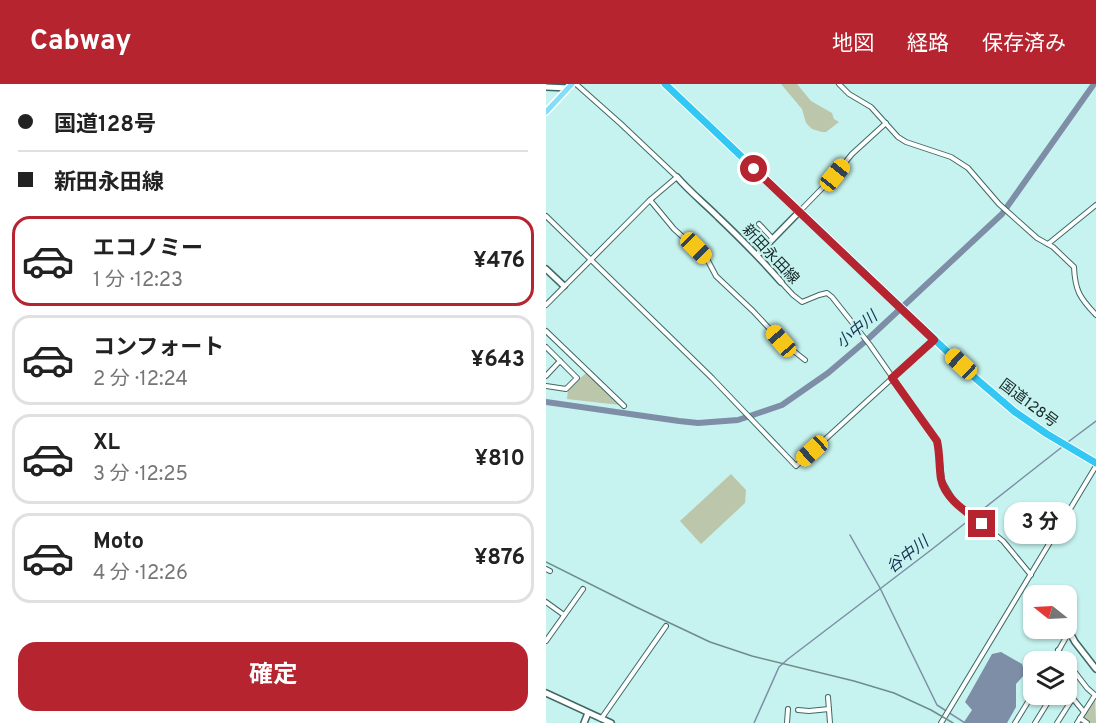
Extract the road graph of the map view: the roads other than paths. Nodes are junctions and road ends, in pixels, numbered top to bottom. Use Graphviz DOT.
graph roads {
  1 [pos="665,84"];
  2 [pos="839,84"];
  3 [pos="572,85"];
  4 [pos="546,87"];
  5 [pos="546,112"];
  6 [pos="886,123"];
  7 [pos="677,177"];
  8 [pos="650,200"];
  9 [pos="1096,205"];
  10 [pos="799,212"];
  11 [pos="546,216"];
  12 [pos="759,224"];
  13 [pos="773,239"];
  14 [pos="1048,244"];
  15 [pos="757,255"];
  16 [pos="591,260"];
  17 [pos="546,268"];
  18 [pos="781,282"];
  19 [pos="564,286"];
  20 [pos="546,305"];
  21 [pos="1096,315"];
  22 [pos="546,332"];
  23 [pos="934,340"];
  24 [pos="546,347"];
  25 [pos="806,360"];
  26 [pos="560,362"];
  27 [pos="546,376"];
  28 [pos="892,378"];
  29 [pos="546,386"];
  30 [pos="624,406"];
  31 [pos="1096,464"];
  32 [pos="1031,575"];
  33 [pos="583,589"];
  34 [pos="546,602"];
  35 [pos="564,615"];
  36 [pos="666,627"];
  37 [pos="1064,639"];
  38 [pos="1073,639"];
  39 [pos="546,641"];
  40 [pos="1058,650"];
  41 [pos="1096,669"];
  42 [pos="546,693"];
  43 [pos="1096,696"];
  44 [pos="828,697"];
  45 [pos="1077,703"];
  46 [pos="1026,705"];
  47 [pos="1046,705"];
  48 [pos="1069,705"];
  49 [pos="788,709"];
  50 [pos="829,709"];
  51 [pos="798,710"];
  52 [pos="1084,712"];
  53 [pos="588,713"];
  54 [pos="601,719"];
  55 [pos="1078,721"];
  56 [pos="584,723"];
  57 [pos="611,723"];
  58 [pos="787,723"];
  59 [pos="830,723"];
  60 [pos="942,723"];
  61 [pos="1015,723"];
  62 [pos="1035,723"];
  63 [pos="1057,723"];
  64 [pos="1087,723"];
  1 -- 10 [label="highway, 国道128号"];
  2 -- 6 [label="street"];
  3 -- 4 [label="street"];
  3 -- 5 [label="main road"];
  3 -- 7 [label="street, 新田永田線"];
  6 -- 10 [label="street"];
  6 -- 14 [label="street"];
  7 -- 8 [label="street"];
  7 -- 15 [label="street, 新田永田線"];
  8 -- 16 [label="street"];
  8 -- 25 [label="street"];
  9 -- 14 [label="street"];
  10 -- 13 [label="street"];
  10 -- 23 [label="highway, 国道128号"];
  11 -- 16 [label="street"];
  12 -- 13 [label="street"];
  13 -- 15 [label="street"];
  14 -- 21 [label="street"];
  15 -- 18 [label="street, 新田永田線"];
  16 -- 19 [label="street"];
  16 -- 28 [label="street"];
  17 -- 19 [label="street"];
  18 -- 28 [label="street, 新田永田線"];
  19 -- 20 [label="street"];
  22 -- 30 [label="street"];
  23 -- 28 [label="street"];
  23 -- 31 [label="highway, 国道128号"];
  24 -- 26 [label="street"];
  26 -- 27 [label="street"];
  26 -- 29 [label="street"];
  28 -- 32 [label="street, 新田永田線"];
  31 -- 32 [label="street"];
  32 -- 60 [label="street"];
  33 -- 35 [label="street"];
  34 -- 35 [label="street"];
  35 -- 39 [label="street"];
  36 -- 54 [label="street"];
  37 -- 40 [label="street"];
  38 -- 41 [label="street"];
  40 -- 43 [label="street"];
  42 -- 53 [label="street"];
  43 -- 52 [label="street"];
  44 -- 50 [label="street"];
  45 -- 52 [label="street"];
  46 -- 61 [label="street"];
  47 -- 62 [label="street"];
  48 -- 63 [label="street"];
  49 -- 58 [label="street"];
  50 -- 51 [label="street"];
  50 -- 59 [label="street"];
  52 -- 55 [label="street"];
  53 -- 54 [label="street"];
  53 -- 56 [label="street"];
  54 -- 57 [label="street"];
  55 -- 64 [label="street"];
}
